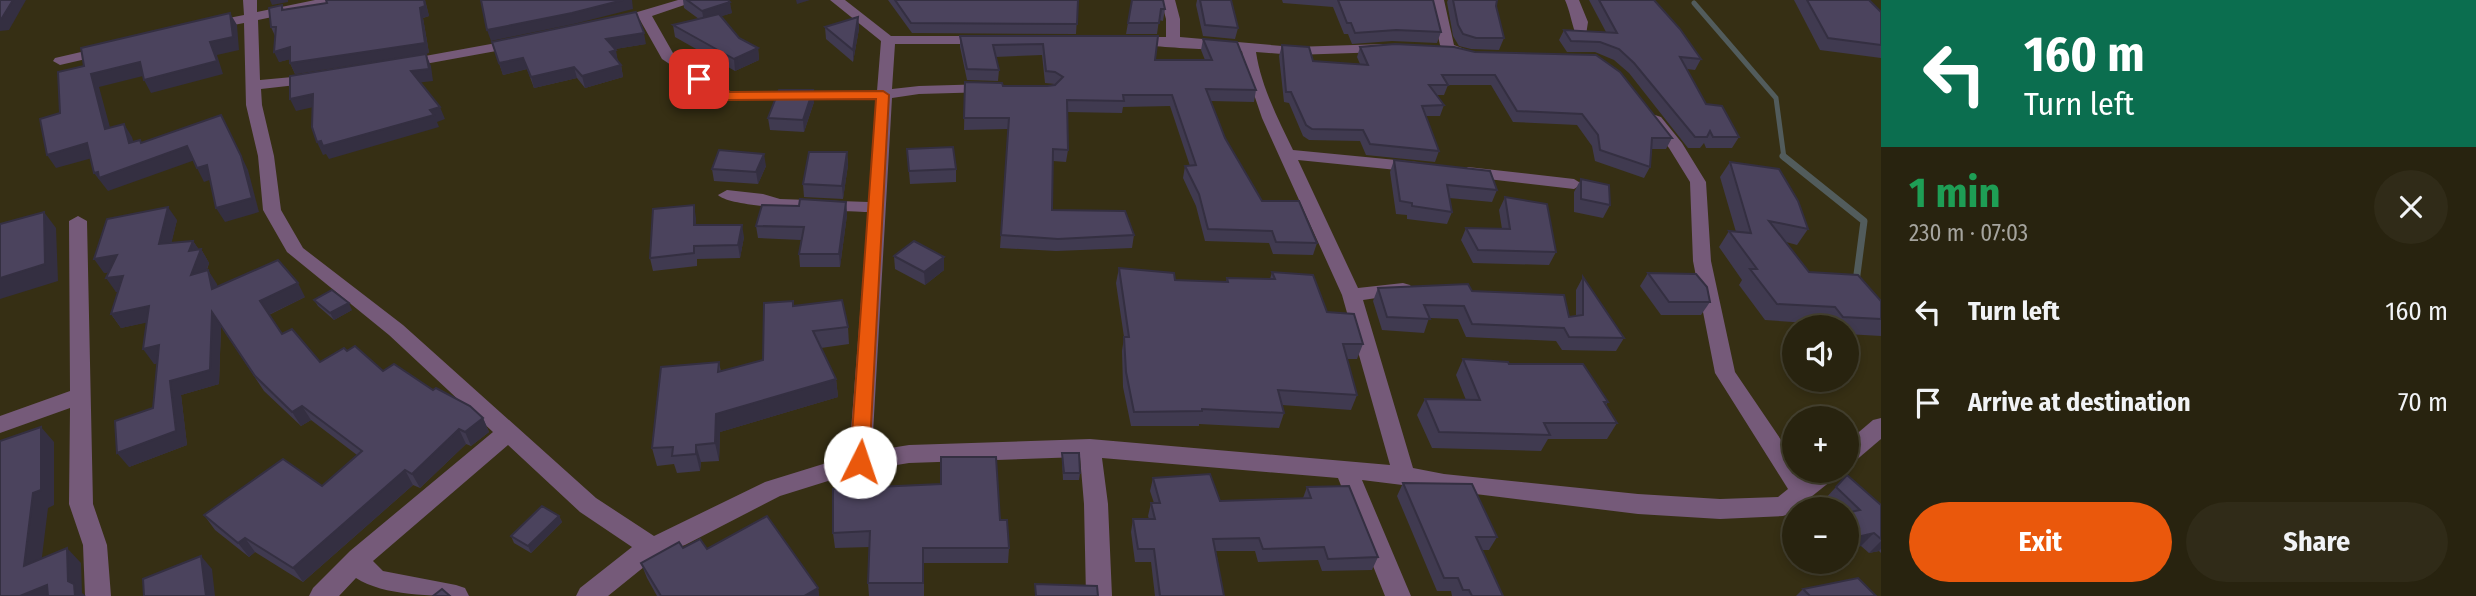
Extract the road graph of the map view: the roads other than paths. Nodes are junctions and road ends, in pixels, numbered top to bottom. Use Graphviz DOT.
graph roads {
  1 [pos="334,0"];
  2 [pos="692,0"];
  3 [pos="837,0"];
  4 [pos="1168,0"];
  5 [pos="1437,0"];
  6 [pos="1572,0"];
  7 [pos="249,8"];
  8 [pos="644,15"];
  9 [pos="592,28"];
  10 [pos="195,29"];
  11 [pos="1581,32"];
  12 [pos="538,39"];
  13 [pos="888,40"];
  14 [pos="1000,40"];
  15 [pos="1121,41"];
  16 [pos="1173,41"];
  17 [pos="127,45"];
  18 [pos="1404,48"];
  19 [pos="1249,49"];
  20 [pos="1427,50"];
  21 [pos="1451,51"];
  22 [pos="1493,56"];
  23 [pos="60,61"];
  24 [pos="388,66"];
  25 [pos="328,77"];
  26 [pos="254,85"];
  27 [pos="1005,88"];
  28 [pos="883,95"];
  29 [pos="1642,104"];
  30 [pos="1287,154"];
  31 [pos="1428,168"];
  32 [pos="1455,171"];
  33 [pos="1574,184"];
  34 [pos="727,195"];
  35 [pos="876,207"];
  36 [pos="78,221"];
  37 [pos="1418,289"];
  38 [pos="1352,295"];
  39 [pos="81,395"];
  40 [pos="0,425"];
  41 [pos="1881,426"];
  42 [pos="508,433"];
  43 [pos="1859,445"];
  44 [pos="1090,448"];
  45 [pos="860,462"];
  46 [pos="1346,470"];
  47 [pos="1404,475"];
  48 [pos="1814,483"];
  49 [pos="1803,492"];
  50 [pos="652,547"];
  51 [pos="359,558"];
  52 [pos="98,596"];
  53 [pos="322,596"];
  54 [pos="456,596"];
  55 [pos="589,596"];
  56 [pos="1099,596"];
  57 [pos="1398,596"];
  1 -- 7 [label="street"];
  2 -- 8 [label="street"];
  3 -- 13 [label="street"];
  4 -- 16 [label="street"];
  5 -- 21 [label="street"];
  6 -- 11 [label="street"];
  7 -- 10 [label="street"];
  7 -- 26 [label="street"];
  8 -- 9 [label="street"];
  8 -- 28 [label="street"];
  12 -- 24 [label="street"];
  13 -- 14 [label="street"];
  13 -- 28 [label="street"];
  15 -- 16 [label="street"];
  16 -- 19 [label="street"];
  17 -- 23 [label="street"];
  18 -- 19 [label="street"];
  19 -- 30 [label="street"];
  20 -- 21 [label="street"];
  21 -- 22 [label="street"];
  25 -- 26 [label="street"];
  26 -- 42 [label="street"];
  27 -- 28 [label="street"];
  28 -- 35 [label="street"];
  29 -- 49 [label="street"];
  30 -- 31 [label="street"];
  30 -- 38 [label="street"];
  32 -- 33 [label="street"];
  34 -- 35 [label="street"];
  35 -- 45 [label="street"];
  36 -- 39 [label="street"];
  37 -- 38 [label="street"];
  38 -- 47 [label="street"];
  39 -- 40 [label="street"];
  39 -- 52 [label="street"];
  41 -- 43 [label="street"];
  42 -- 50 [label="street"];
  42 -- 51 [label="street"];
  44 -- 45 [label="street"];
  44 -- 46 [label="street"];
  44 -- 56 [label="street"];
  45 -- 50 [label="street"];
  46 -- 47 [label="street"];
  46 -- 57 [label="street"];
  47 -- 49 [label="street"];
  48 -- 49 [label="street"];
  50 -- 55 [label="street"];
  51 -- 53 [label="street"];
  51 -- 54 [label="street"];
}
